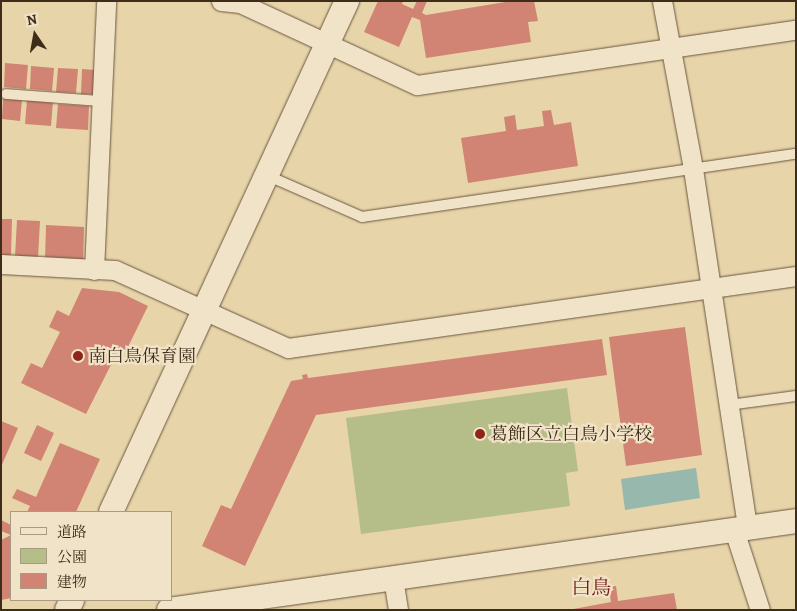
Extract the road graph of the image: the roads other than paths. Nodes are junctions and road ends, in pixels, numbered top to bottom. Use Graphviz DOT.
graph roads {
  1 [pos="106,1"];
  2 [pos="221,1"];
  3 [pos="347,1"];
  4 [pos="662,1"];
  5 [pos="796,30"];
  6 [pos="328,43"];
  7 [pos="669,49"];
  8 [pos="6,94"];
  9 [pos="102,101"];
  10 [pos="796,154"];
  11 [pos="694,169"];
  12 [pos="266,175"];
  13 [pos="1,264"];
  14 [pos="94,270"];
  15 [pos="796,276"];
  16 [pos="713,288"];
  17 [pos="202,311"];
  18 [pos="796,396"];
  19 [pos="729,405"];
  20 [pos="111,511"];
  21 [pos="796,521"];
  22 [pos="740,529"];
  23 [pos="394,578"];
  24 [pos="169,610"];
  25 [pos="398,610"];
  26 [pos="760,610"];
  1 -- 9 [label="street"];
  2 -- 6 [label="street"];
  3 -- 6 [label="street"];
  4 -- 7 [label="street"];
  5 -- 7 [label="street"];
  6 -- 7 [label="street"];
  6 -- 12 [label="street"];
  7 -- 11 [label="street"];
  8 -- 9 [label="lane"];
  9 -- 14 [label="street"];
  10 -- 11 [label="lane"];
  11 -- 12 [label="lane"];
  11 -- 16 [label="street"];
  12 -- 17 [label="street"];
  13 -- 14 [label="street"];
  14 -- 17 [label="street"];
  15 -- 16 [label="street"];
  16 -- 17 [label="street"];
  16 -- 19 [label="street"];
  17 -- 20 [label="street"];
  18 -- 19 [label="lane"];
  19 -- 22 [label="street"];
  21 -- 22 [label="street"];
  22 -- 23 [label="street"];
  22 -- 26 [label="street"];
  23 -- 24 [label="street"];
  23 -- 25 [label="street"];
}
